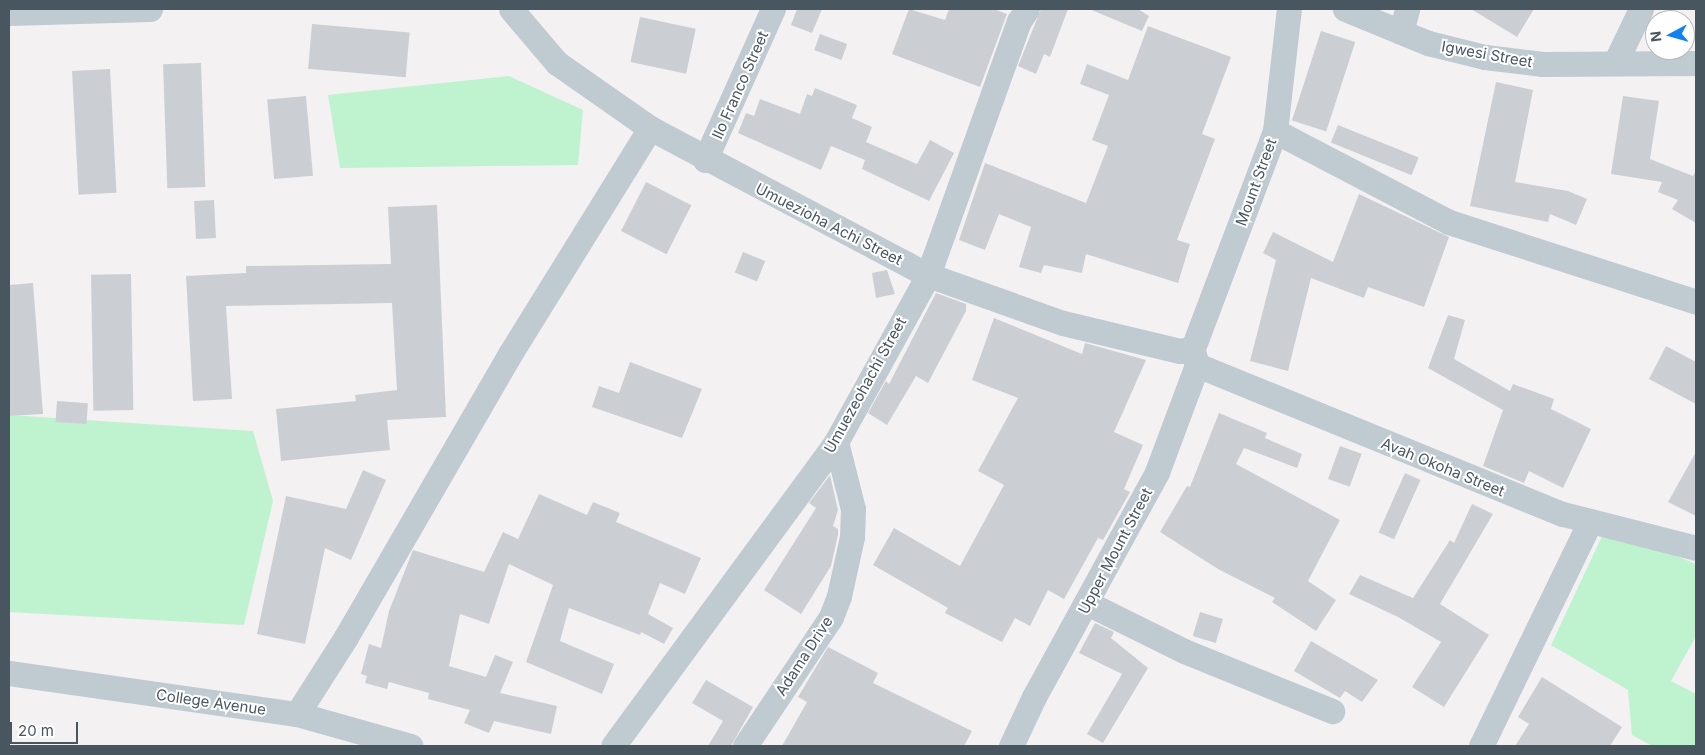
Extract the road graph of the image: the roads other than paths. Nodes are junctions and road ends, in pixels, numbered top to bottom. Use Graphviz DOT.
graph roads {
  1 [pos="150,9"];
  2 [pos="511,9"];
  3 [pos="772,9"];
  4 [pos="1027,9"];
  5 [pos="1289,9"];
  6 [pos="1345,9"];
  7 [pos="1641,9"];
  8 [pos="9,13"];
  9 [pos="1404,20"];
  10 [pos="1616,61"];
  11 [pos="1696,62"];
  12 [pos="650,128"];
  13 [pos="1275,131"];
  14 [pos="705,160"];
  15 [pos="928,275"];
  16 [pos="1696,302"];
  17 [pos="1195,357"];
  18 [pos="836,442"];
  19 [pos="1590,522"];
  20 [pos="1696,548"];
  21 [pos="1088,603"];
  22 [pos="9,673"];
  23 [pos="1332,711"];
  24 [pos="297,714"];
  25 [pos="411,746"];
  26 [pos="613,746"];
  27 [pos="746,746"];
  28 [pos="1011,746"];
  29 [pos="1481,746"];
  1 -- 8 [label="street"];
  2 -- 12 [label="street, Umuezioha Achi Street"];
  3 -- 14 [label="street, Ilo Franco Street"];
  4 -- 15 [label="street, Umuezeohachi Street"];
  5 -- 13 [label="street, Mount Street"];
  6 -- 9 [label="street, Igwesi Street"];
  7 -- 10 [label="street"];
  9 -- 10 [label="street, Igwesi Street"];
  10 -- 11 [label="street, Igwesi Street"];
  12 -- 14 [label="street, Umuezioha Achi Street"];
  12 -- 24 [label="street"];
  13 -- 16 [label="street"];
  13 -- 17 [label="street, Mount Street"];
  14 -- 15 [label="street, Umuezioha Achi Street"];
  15 -- 17 [label="street, Umuezioha Achi Street"];
  15 -- 18 [label="street, Umuezeohachi Street"];
  17 -- 19 [label="street, Avah Okoha Street"];
  17 -- 21 [label="street, Upper Mount Street"];
  18 -- 26 [label="street, Umuezeohachi Street"];
  18 -- 27 [label="street, Adama Drive"];
  19 -- 20 [label="street, Avah Okoha Street"];
  19 -- 29 [label="street"];
  21 -- 23 [label="street"];
  21 -- 28 [label="street, Upper Mount Street"];
  22 -- 24 [label="street, College Avenue"];
  24 -- 25 [label="street, College Avenue"];
}
